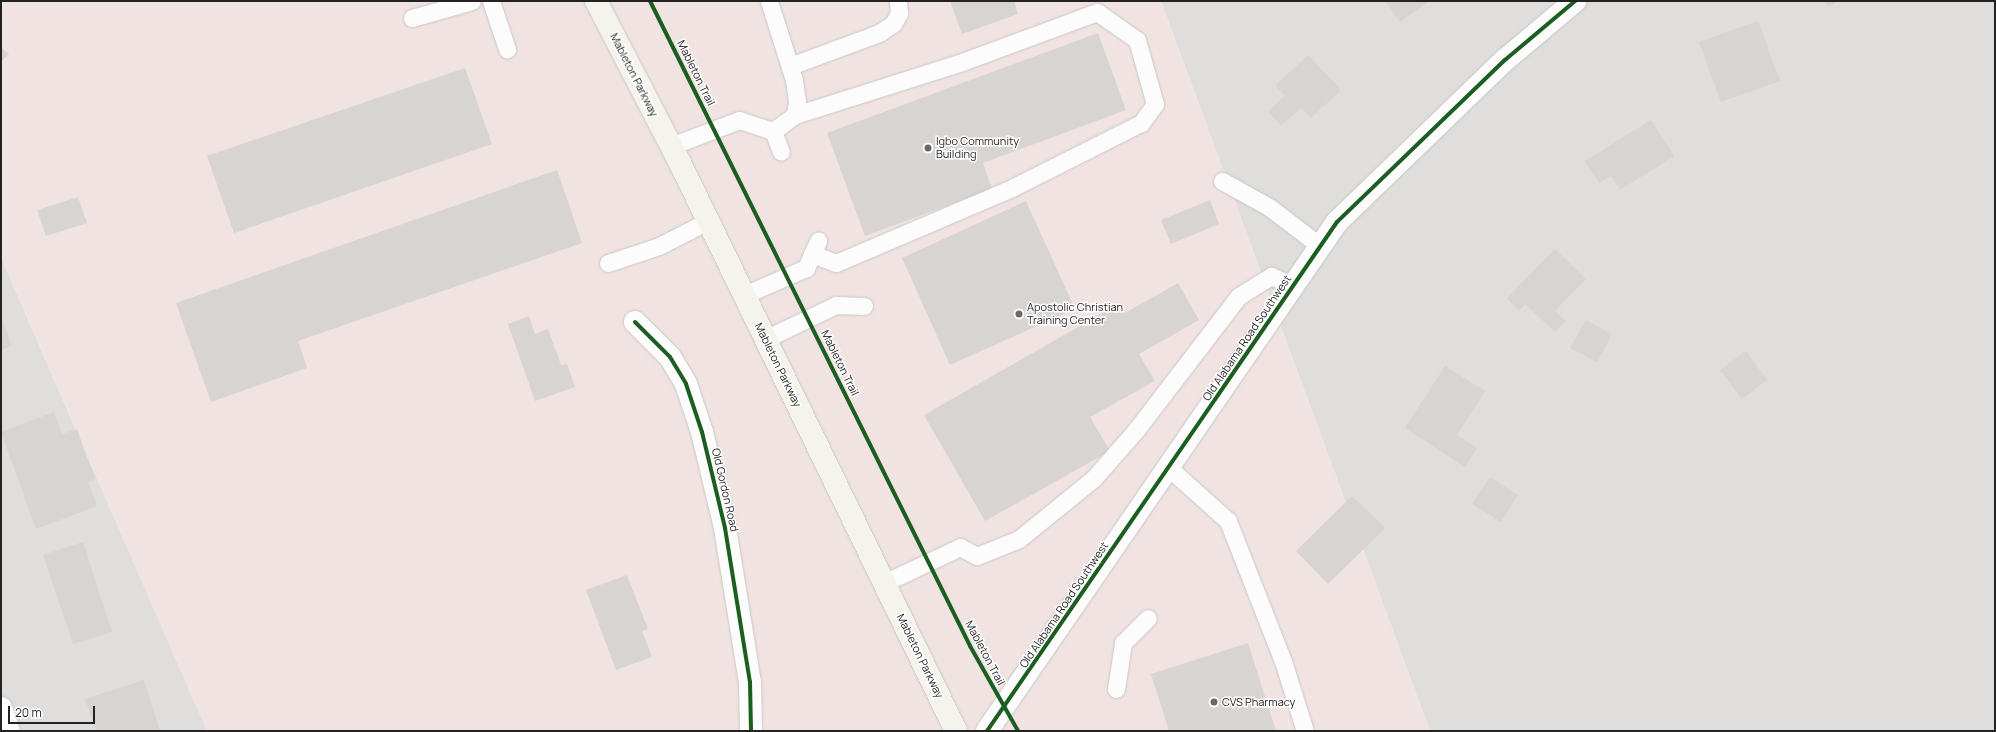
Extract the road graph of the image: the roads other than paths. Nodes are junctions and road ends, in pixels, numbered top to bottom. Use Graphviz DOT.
graph roads {
  1 [pos="472,1"];
  2 [pos="491,1"];
  3 [pos="596,1"];
  4 [pos="769,1"];
  5 [pos="898,1"];
  6 [pos="1575,1"];
  7 [pos="412,18"];
  8 [pos="507,49"];
  9 [pos="790,66"];
  10 [pos="795,115"];
  11 [pos="773,132"];
  12 [pos="671,146"];
  13 [pos="781,152"];
  14 [pos="1222,181"];
  15 [pos="708,221"];
  16 [pos="1320,246"];
  17 [pos="608,263"];
  18 [pos="1294,286"];
  19 [pos="744,295"];
  20 [pos="864,306"];
  21 [pos="635,322"];
  22 [pos="766,338"];
  23 [pos="1169,468"];
  24 [pos="884,583"];
  25 [pos="1148,618"];
  26 [pos="1116,689"];
  27 [pos="1,708"];
  28 [pos="10,731"];
  29 [pos="751,731"];
  30 [pos="956,731"];
  31 [pos="987,731"];
  32 [pos="1304,731"];
  1 -- 7 [label="lane"];
  2 -- 8 [label="lane"];
  3 -- 12 [label="main road, Mableton Parkway"];
  4 -- 9 [label="lane"];
  5 -- 9 [label="lane"];
  6 -- 16 [label="street, Old Alabama Road Southwest"];
  9 -- 10 [label="lane"];
  10 -- 11 [label="lane"];
  10 -- 19 [label="lane"];
  11 -- 12 [label="lane"];
  11 -- 13 [label="lane"];
  12 -- 15 [label="main road, Mableton Parkway"];
  14 -- 16 [label="lane"];
  15 -- 17 [label="lane"];
  15 -- 19 [label="main road, Mableton Parkway"];
  16 -- 18 [label="street, Old Alabama Road Southwest"];
  18 -- 23 [label="street, Old Alabama Road Southwest"];
  18 -- 24 [label="lane"];
  19 -- 22 [label="main road, Mableton Parkway"];
  20 -- 22 [label="lane"];
  21 -- 29 [label="street, Old Gordon Road"];
  22 -- 24 [label="main road, Mableton Parkway"];
  23 -- 31 [label="street, Old Alabama Road Southwest"];
  23 -- 32 [label="lane"];
  24 -- 30 [label="main road, Mableton Parkway"];
  25 -- 26 [label="lane"];
  27 -- 28 [label="street"];
}
